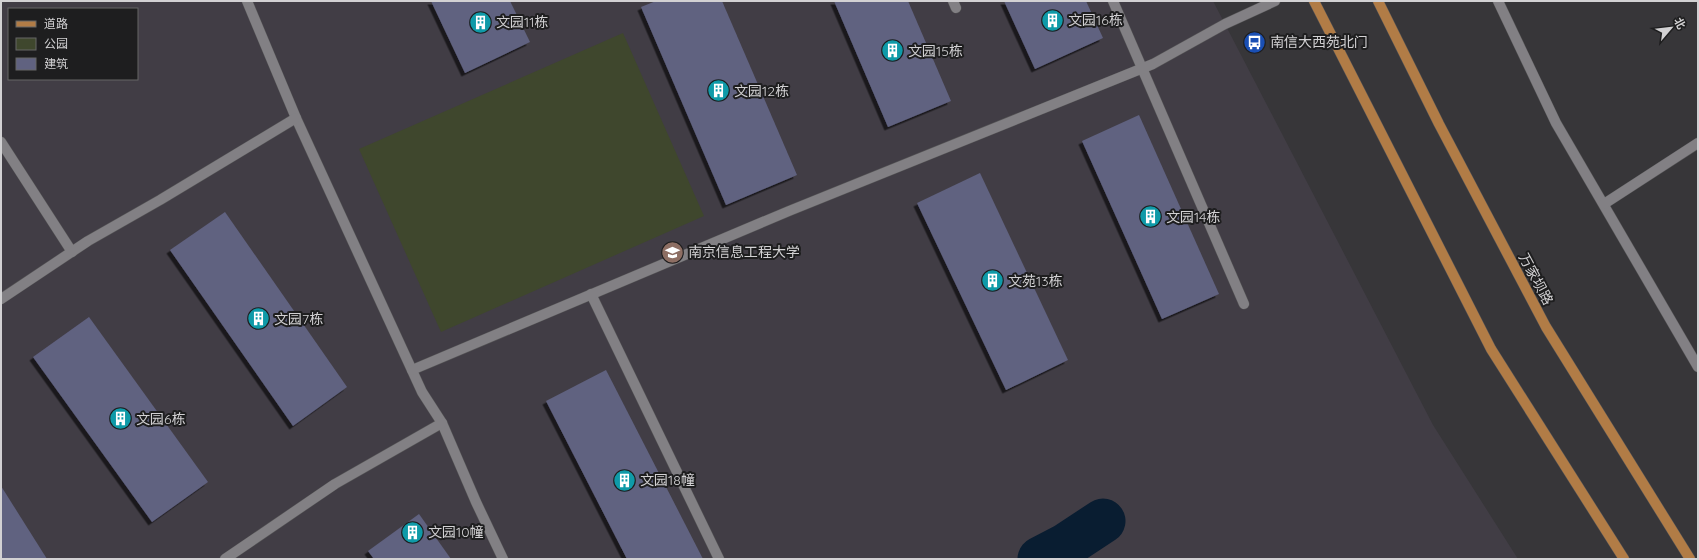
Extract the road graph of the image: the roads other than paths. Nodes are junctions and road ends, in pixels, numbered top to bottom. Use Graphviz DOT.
graph roads {
  1 [pos="247,1"];
  2 [pos="1113,1"];
  3 [pos="1275,1"];
  4 [pos="1314,1"];
  5 [pos="1378,1"];
  6 [pos="1498,1"];
  7 [pos="1143,68"];
  8 [pos="296,118"];
  9 [pos="1,142"];
  10 [pos="1698,143"];
  11 [pos="1604,204"];
  12 [pos="72,252"];
  13 [pos="592,294"];
  14 [pos="1,299"];
  15 [pos="1244,304"];
  16 [pos="1698,367"];
  17 [pos="412,370"];
  18 [pos="442,423"];
  19 [pos="225,559"];
  20 [pos="503,559"];
  21 [pos="718,559"];
  22 [pos="1624,559"];
  23 [pos="1690,559"];
  1 -- 8 [label="street"];
  2 -- 7 [label="street"];
  3 -- 7 [label="street"];
  4 -- 22 [label="main road"];
  5 -- 23 [label="main road, 万家坝路"];
  6 -- 11 [label="street"];
  7 -- 13 [label="street"];
  7 -- 15 [label="street"];
  8 -- 12 [label="street"];
  8 -- 17 [label="street"];
  9 -- 12 [label="street"];
  10 -- 11 [label="street"];
  11 -- 16 [label="street"];
  12 -- 14 [label="street"];
  13 -- 17 [label="street"];
  13 -- 21 [label="street"];
  17 -- 18 [label="street"];
  18 -- 19 [label="street"];
  18 -- 20 [label="street"];
}
